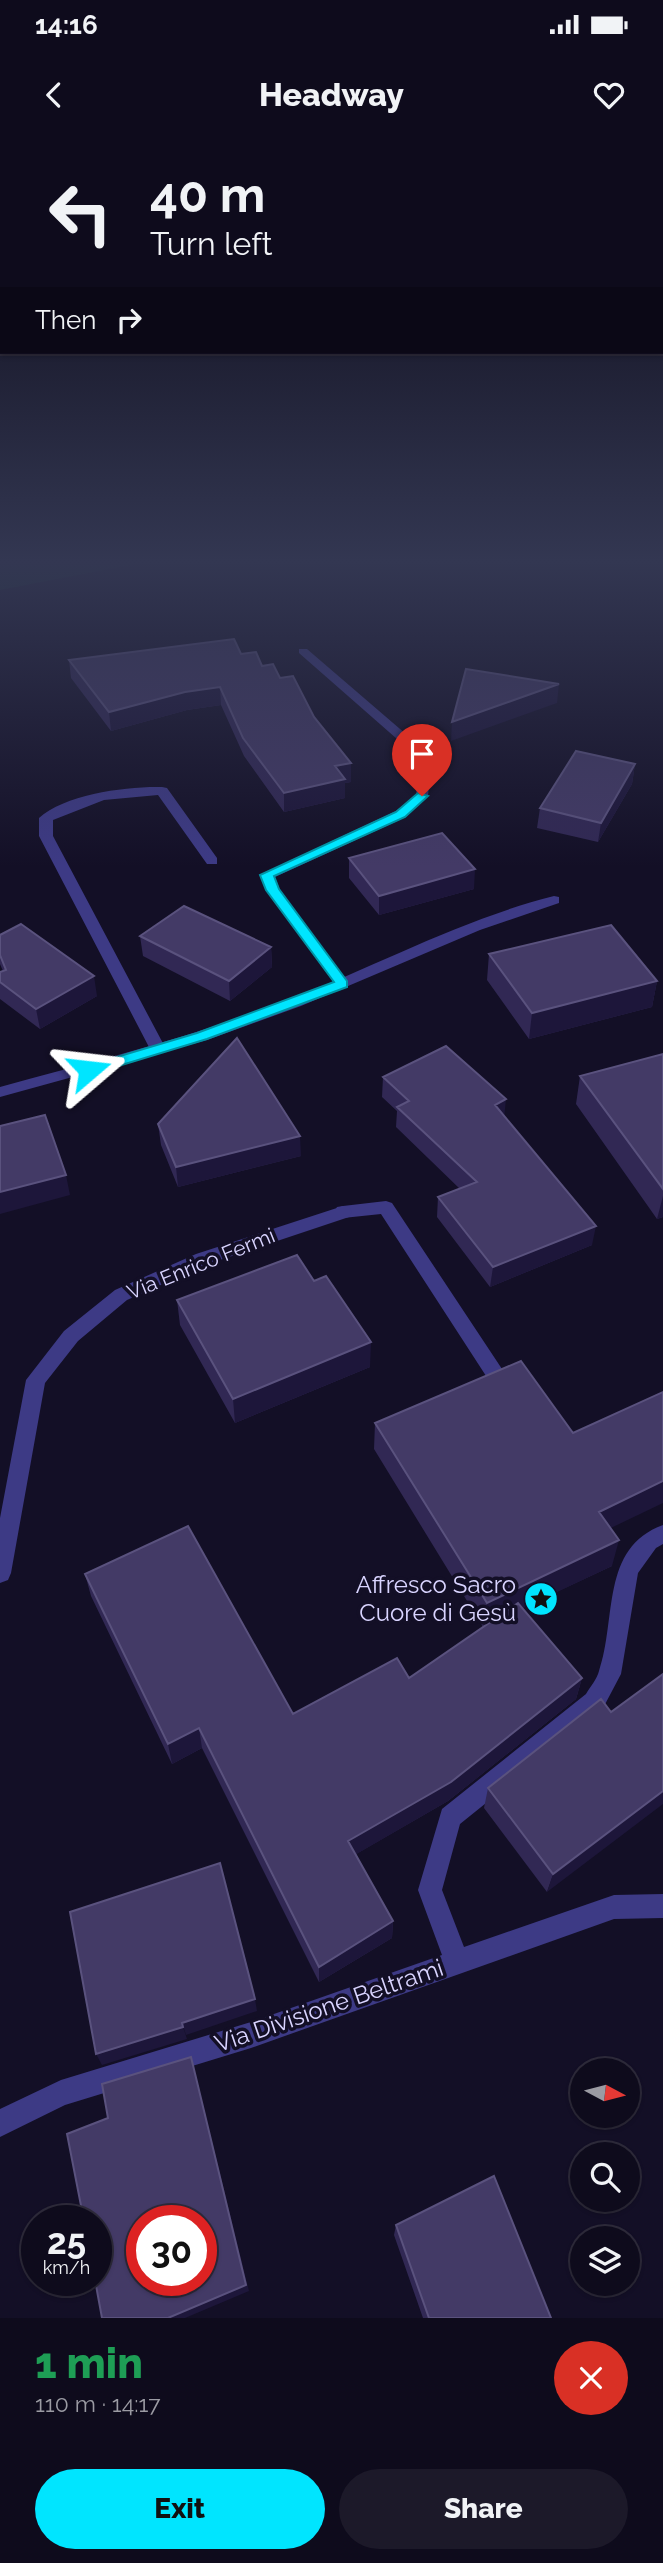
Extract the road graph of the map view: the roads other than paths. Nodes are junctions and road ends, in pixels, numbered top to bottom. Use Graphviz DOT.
graph roads {
  1 [pos="319,665"];
  2 [pos="212,861"];
  3 [pos="554,900"];
  4 [pos="342,984"];
  5 [pos="158,1049"];
  6 [pos="0,1092"];
  7 [pos="495,1374"];
  8 [pos="663,1534"];
  9 [pos="0,1573"];
  10 [pos="663,1906"];
  11 [pos="457,1961"];
  12 [pos="0,2123"];
  1 -- 4 [label="street"];
  2 -- 5 [label="street"];
  3 -- 4 [label="street"];
  4 -- 5 [label="street"];
  5 -- 6 [label="street"];
  7 -- 9 [label="street, Via Enrico Fermi"];
  8 -- 11 [label="street"];
  10 -- 11 [label="street, Via Divisione Beltrami"];
  11 -- 12 [label="street, Via Divisione Beltrami"];
}
